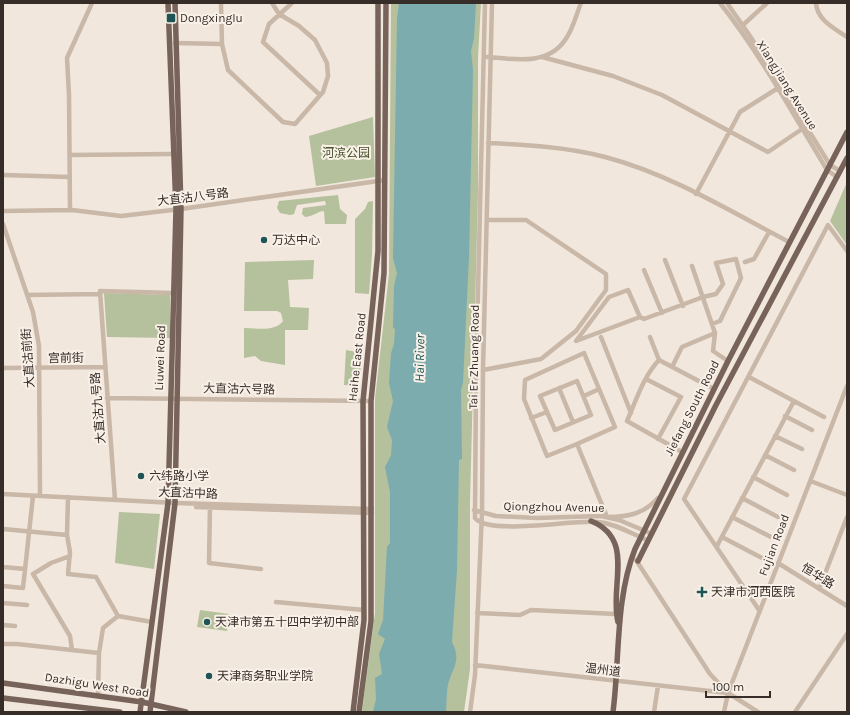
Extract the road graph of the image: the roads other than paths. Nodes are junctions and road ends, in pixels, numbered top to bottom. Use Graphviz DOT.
graph roads {
  1 [pos="92,3"];
  2 [pos="168,3"];
  3 [pos="175,3"];
  4 [pos="221,3"];
  5 [pos="272,3"];
  6 [pos="292,3"];
  7 [pos="378,3"];
  8 [pos="386,3"];
  9 [pos="485,3"];
  10 [pos="492,3"];
  11 [pos="581,3"];
  12 [pos="720,3"];
  13 [pos="727,3"];
  14 [pos="767,3"];
  15 [pos="816,3"];
  16 [pos="279,14"];
  17 [pos="743,25"];
  18 [pos="847,37"];
  19 [pos="175,43"];
  20 [pos="222,44"];
  21 [pos="483,57"];
  22 [pos="490,57"];
  23 [pos="542,57"];
  24 [pos="778,88"];
  25 [pos="320,95"];
  26 [pos="802,129"];
  27 [pos="730,131"];
  28 [pos="847,132"];
  29 [pos="488,143"];
  30 [pos="70,154"];
  31 [pos="173,154"];
  32 [pos="847,158"];
  33 [pos="830,165"];
  34 [pos="827,170"];
  35 [pos="840,171"];
  36 [pos="3,175"];
  37 [pos="70,177"];
  38 [pos="837,177"];
  39 [pos="382,180"];
  40 [pos="696,194"];
  41 [pos="179,209"];
  42 [pos="70,210"];
  43 [pos="3,211"];
  44 [pos="487,220"];
  45 [pos="3,224"];
  46 [pos="769,232"];
  47 [pos="789,242"];
  48 [pos="847,251"];
  49 [pos="665,260"];
  50 [pos="744,262"];
  51 [pos="692,266"];
  52 [pos="644,270"];
  53 [pos="100,292"];
  54 [pos="173,293"];
  55 [pos="28,295"];
  56 [pos="702,297"];
  57 [pos="683,306"];
  58 [pos="662,313"];
  59 [pos="640,317"];
  60 [pos="712,324"];
  61 [pos="715,333"];
  62 [pos="601,337"];
  63 [pos="650,337"];
  64 [pos="659,360"];
  65 [pos="728,361"];
  66 [pos="104,367"];
  67 [pos="672,367"];
  68 [pos="3,368"];
  69 [pos="40,368"];
  70 [pos="483,370"];
  71 [pos="749,377"];
  72 [pos="646,379"];
  73 [pos="847,386"];
  74 [pos="559,388"];
  75 [pos="599,389"];
  76 [pos="714,389"];
  77 [pos="584,396"];
  78 [pos="107,398"];
  79 [pos="170,398"];
  80 [pos="177,398"];
  81 [pos="363,401"];
  82 [pos="371,401"];
  83 [pos="794,401"];
  84 [pos="547,412"];
  85 [pos="631,413"];
  86 [pos="785,416"];
  87 [pos="824,417"];
  88 [pos="531,418"];
  89 [pos="573,422"];
  90 [pos="812,430"];
  91 [pos="775,436"];
  92 [pos="658,439"];
  93 [pos="577,444"];
  94 [pos="802,449"];
  95 [pos="682,452"];
  96 [pos="765,455"];
  97 [pos="794,470"];
  98 [pos="753,478"];
  99 [pos="813,482"];
  100 [pos="3,495"];
  101 [pos="787,495"];
  102 [pos="847,495"];
  103 [pos="40,496"];
  104 [pos="33,497"];
  105 [pos="658,498"];
  106 [pos="742,498"];
  107 [pos="68,499"];
  108 [pos="115,500"];
  109 [pos="168,504"];
  110 [pos="174,504"];
  111 [pos="210,506"];
  112 [pos="474,510"];
  113 [pos="365,511"];
  114 [pos="372,511"];
  115 [pos="482,512"];
  116 [pos="778,516"];
  117 [pos="607,517"];
  118 [pos="732,517"];
  119 [pos="847,517"];
  120 [pos="591,521"];
  121 [pos="481,523"];
  122 [pos="3,529"];
  123 [pos="643,529"];
  124 [pos="29,532"];
  125 [pos="650,533"];
  126 [pos="67,535"];
  127 [pos="640,537"];
  128 [pos="722,537"];
  129 [pos="771,537"];
  130 [pos="647,540"];
  131 [pos="717,546"];
  132 [pos="70,556"];
  133 [pos="631,558"];
  134 [pos="762,558"];
  135 [pos="638,561"];
  136 [pos="778,563"];
  137 [pos="3,567"];
  138 [pos="25,569"];
  139 [pos="261,569"];
  140 [pos="3,586"];
  141 [pos="819,589"];
  142 [pos="276,602"];
  143 [pos="3,603"];
  144 [pos="27,605"];
  145 [pos="847,606"];
  146 [pos="364,610"];
  147 [pos="760,610"];
  148 [pos="477,613"];
  149 [pos="616,614"];
  150 [pos="118,616"];
  151 [pos="152,622"];
  152 [pos="3,624"];
  153 [pos="15,626"];
  154 [pos="619,626"];
  155 [pos="847,634"];
  156 [pos="3,644"];
  157 [pos="72,650"];
  158 [pos="99,653"];
  159 [pos="475,665"];
  160 [pos="617,682"];
  161 [pos="3,683"];
  162 [pos="658,686"];
  163 [pos="728,693"];
  164 [pos="98,695"];
  165 [pos="3,698"];
  166 [pos="142,702"];
  167 [pos="150,704"];
  168 [pos="90,710"];
  169 [pos="352,710"];
  170 [pos="120,712"];
  171 [pos="140,712"];
  172 [pos="150,712"];
  173 [pos="186,712"];
  174 [pos="358,712"];
  175 [pos="470,712"];
  176 [pos="613,712"];
  177 [pos="654,712"];
  178 [pos="724,712"];
  179 [pos="758,712"];
  180 [pos="795,712"];
  1 -- 30 [label="street"];
  2 -- 31 [label="main road, Liuwei Road"];
  3 -- 19 [label="main road, Liuwei Road"];
  4 -- 20 [label="street"];
  5 -- 16 [label="street"];
  6 -- 16 [label="street"];
  7 -- 39 [label="main road, Haihe East Road"];
  8 -- 39 [label="main road, Haihe East Road"];
  9 -- 21 [label="street, Tai Er Zhuang Road"];
  10 -- 22 [label="street, Tai Er Zhuang Road"];
  11 -- 23 [label="street"];
  12 -- 24 [label="street, Xiangjiang Avenue"];
  13 -- 17 [label="street, Xiangjiang Avenue"];
  14 -- 17 [label="street"];
  15 -- 18 [label="street"];
  16 -- 25 [label="street"];
  16 -- 25 [label="street"];
  17 -- 33 [label="street, Xiangjiang Avenue"];
  19 -- 20 [label="street"];
  19 -- 41 [label="main road, Liuwei Road"];
  20 -- 25 [label="street"];
  21 -- 22 [label="street"];
  21 -- 112 [label="street, Tai Er Zhuang Road"];
  22 -- 23 [label="street"];
  22 -- 29 [label="street, Tai Er Zhuang Road"];
  23 -- 27 [label="street"];
  24 -- 26 [label="street, Xiangjiang Avenue"];
  24 -- 27 [label="street"];
  26 -- 27 [label="street"];
  26 -- 34 [label="street, Xiangjiang Avenue"];
  27 -- 40 [label="street"];
  28 -- 33 [label="main road, Jiefang South Road"];
  29 -- 40 [label="street"];
  29 -- 44 [label="street, Tai Er Zhuang Road"];
  30 -- 31 [label="street"];
  30 -- 37 [label="street"];
  31 -- 41 [label="main road, Liuwei Road"];
  32 -- 35 [label="main road, Jiefang South Road"];
  33 -- 34 [label="main road, Jiefang South Road"];
  33 -- 35 [label="street, Xiangjiang Avenue"];
  34 -- 38 [label="street, Xiangjiang Avenue"];
  34 -- 47 [label="main road, Jiefang South Road"];
  35 -- 38 [label="main road, Jiefang South Road"];
  36 -- 37 [label="street"];
  37 -- 42 [label="street"];
  38 -- 125 [label="main road, Jiefang South Road"];
  39 -- 41 [label="street, 大直沽八号路"];
  39 -- 81 [label="main road, Haihe East Road"];
  39 -- 82 [label="main road, Haihe East Road"];
  40 -- 46 [label="street"];
  41 -- 42 [label="street, 大直沽八号路"];
  41 -- 54 [label="main road, Liuwei Road"];
  41 -- 80 [label="main road, Liuwei Road"];
  42 -- 43 [label="street, 大直沽八号路"];
  44 -- 70 [label="street, Tai Er Zhuang Road"];
  44 -- 70 [label="street"];
  45 -- 55 [label="street, 大直沽前街"];
  46 -- 47 [label="street"];
  46 -- 50 [label="street"];
  47 -- 65 [label="main road, Jiefang South Road"];
  48 -- 71 [label="street"];
  49 -- 57 [label="street"];
  51 -- 56 [label="street"];
  52 -- 58 [label="street"];
  53 -- 54 [label="street"];
  53 -- 55 [label="street"];
  53 -- 66 [label="street, 大直沽九号路"];
  54 -- 79 [label="main road, Liuwei Road"];
  55 -- 69 [label="street, 大直沽前街"];
  56 -- 57 [label="street"];
  56 -- 60 [label="street"];
  56 -- 60 [label="street"];
  57 -- 58 [label="street"];
  58 -- 59 [label="street"];
  59 -- 59 [label="street"];
  60 -- 61 [label="street"];
  61 -- 65 [label="street"];
  61 -- 67 [label="street"];
  62 -- 85 [label="street"];
  63 -- 64 [label="street"];
  64 -- 67 [label="street"];
  64 -- 72 [label="street"];
  65 -- 76 [label="main road, Jiefang South Road"];
  66 -- 69 [label="street, 宫前街"];
  66 -- 78 [label="street, 大直沽九号路"];
  67 -- 76 [label="street"];
  68 -- 69 [label="street, 宫前街"];
  69 -- 103 [label="street, 大直沽前街"];
  70 -- 115 [label="street, Tai Er Zhuang Road"];
  71 -- 83 [label="street"];
  71 -- 131 [label="street"];
  72 -- 85 [label="street"];
  72 -- 92 [label="street"];
  73 -- 136 [label="street, Fujian Road"];
  74 -- 77 [label="street"];
  74 -- 84 [label="street"];
  74 -- 89 [label="street"];
  75 -- 77 [label="street"];
  75 -- 88 [label="street"];
  75 -- 93 [label="street"];
  76 -- 95 [label="main road, Jiefang South Road"];
  77 -- 89 [label="street"];
  78 -- 79 [label="street, 大直沽六号路"];
  78 -- 108 [label="street, 大直沽九号路"];
  79 -- 80 [label="street, 大直沽六号路"];
  79 -- 109 [label="main road, Liuwei Road"];
  80 -- 81 [label="street, 大直沽六号路"];
  80 -- 110 [label="main road, Liuwei Road"];
  81 -- 82 [label="street, 大直沽六号路"];
  81 -- 113 [label="main road, Haihe East Road"];
  82 -- 114 [label="main road, Haihe East Road"];
  83 -- 86 [label="street"];
  83 -- 87 [label="street"];
  84 -- 88 [label="street"];
  84 -- 89 [label="street"];
  85 -- 92 [label="street"];
  86 -- 90 [label="street"];
  86 -- 91 [label="street"];
  88 -- 93 [label="street"];
  91 -- 94 [label="street"];
  91 -- 96 [label="street"];
  92 -- 95 [label="street"];
  93 -- 117 [label="street"];
  95 -- 105 [label="main road, Jiefang South Road"];
  96 -- 97 [label="street"];
  96 -- 98 [label="street"];
  98 -- 101 [label="street"];
  98 -- 106 [label="street"];
  99 -- 102 [label="street"];
  100 -- 104 [label="street, 大直沽中路"];
  103 -- 104 [label="street, 大直沽中路"];
  103 -- 107 [label="street, 大直沽中路"];
  104 -- 107 [label="street, 大直沽中路"];
  104 -- 124 [label="street"];
  105 -- 117 [label="street"];
  105 -- 123 [label="main road, Jiefang South Road"];
  106 -- 116 [label="street"];
  106 -- 118 [label="street"];
  107 -- 108 [label="street, 大直沽中路"];
  107 -- 109 [label="street, 大直沽中路"];
  107 -- 126 [label="street"];
  108 -- 109 [label="street, 大直沽中路"];
  109 -- 110 [label="street, 大直沽中路"];
  109 -- 151 [label="main road, Liuwei Road"];
  110 -- 111 [label="street, 大直沽中路"];
  110 -- 167 [label="main road, Liuwei Road"];
  111 -- 113 [label="street, 大直沽中路"];
  111 -- 139 [label="street"];
  112 -- 115 [label="street, Qiongzhou Avenue"];
  112 -- 121 [label="street"];
  113 -- 114 [label="street, 大直沽中路"];
  113 -- 146 [label="main road, Haihe East Road"];
  114 -- 174 [label="main road, Haihe East Road"];
  115 -- 117 [label="street, Qiongzhou Avenue"];
  115 -- 121 [label="street, Tai Er Zhuang Road"];
  117 -- 123 [label="street, Qiongzhou Avenue"];
  118 -- 128 [label="street"];
  118 -- 129 [label="street"];
  119 -- 141 [label="street"];
  120 -- 121 [label="street, Qiongzhou Avenue"];
  120 -- 127 [label="street, Qiongzhou Avenue"];
  120 -- 149 [label="main road"];
  121 -- 148 [label="street, Tai Er Zhuang Road"];
  122 -- 124 [label="street"];
  123 -- 125 [label="street, Qiongzhou Avenue"];
  123 -- 127 [label="main road, Jiefang South Road"];
  124 -- 126 [label="street"];
  124 -- 138 [label="street"];
  125 -- 130 [label="main road, Jiefang South Road"];
  126 -- 132 [label="street"];
  127 -- 130 [label="street, Qiongzhou Avenue"];
  127 -- 133 [label="main road, Jiefang South Road"];
  128 -- 131 [label="street"];
  128 -- 134 [label="street"];
  130 -- 135 [label="main road, Jiefang South Road"];
  131 -- 147 [label="street"];
  132 -- 150 [label="street"];
  132 -- 157 [label="street"];
  133 -- 135 [label="street"];
  133 -- 154 [label="main road, Jiefang South Road"];
  135 -- 163 [label="street"];
  136 -- 141 [label="street, 恒华路"];
  136 -- 147 [label="street, Fujian Road"];
  137 -- 138 [label="street"];
  138 -- 140 [label="street"];
  141 -- 145 [label="street, 恒华路"];
  142 -- 146 [label="street"];
  143 -- 144 [label="street"];
  146 -- 169 [label="main road, Haihe East Road"];
  147 -- 163 [label="street, Fujian Road"];
  148 -- 149 [label="street"];
  148 -- 159 [label="street, Tai Er Zhuang Road"];
  149 -- 154 [label="main road"];
  150 -- 151 [label="street"];
  150 -- 158 [label="street"];
  151 -- 166 [label="main road, Liuwei Road"];
  152 -- 153 [label="street"];
  154 -- 160 [label="main road, Jiefang South Road"];
  155 -- 180 [label="street"];
  156 -- 157 [label="street"];
  157 -- 158 [label="street"];
  158 -- 164 [label="street"];
  159 -- 160 [label="street, 温州道"];
  159 -- 175 [label="street, Tai Er Zhuang Road"];
  160 -- 162 [label="street, 温州道"];
  160 -- 176 [label="main road, Jiefang South Road"];
  161 -- 164 [label="main road, Dazhigu West Road"];
  162 -- 163 [label="street, 温州道"];
  162 -- 177 [label="street"];
  163 -- 178 [label="street, Fujian Road"];
  163 -- 179 [label="street"];
  164 -- 166 [label="main road, Dazhigu West Road"];
  165 -- 168 [label="main road, Dazhigu West Road"];
  166 -- 167 [label="main road, Dazhigu West Road"];
  166 -- 171 [label="main road, Liuwei Road"];
  167 -- 172 [label="main road, Liuwei Road"];
  167 -- 173 [label="main road, Dazhigu West Road"];
  168 -- 170 [label="main road, Dazhigu West Road"];
}
